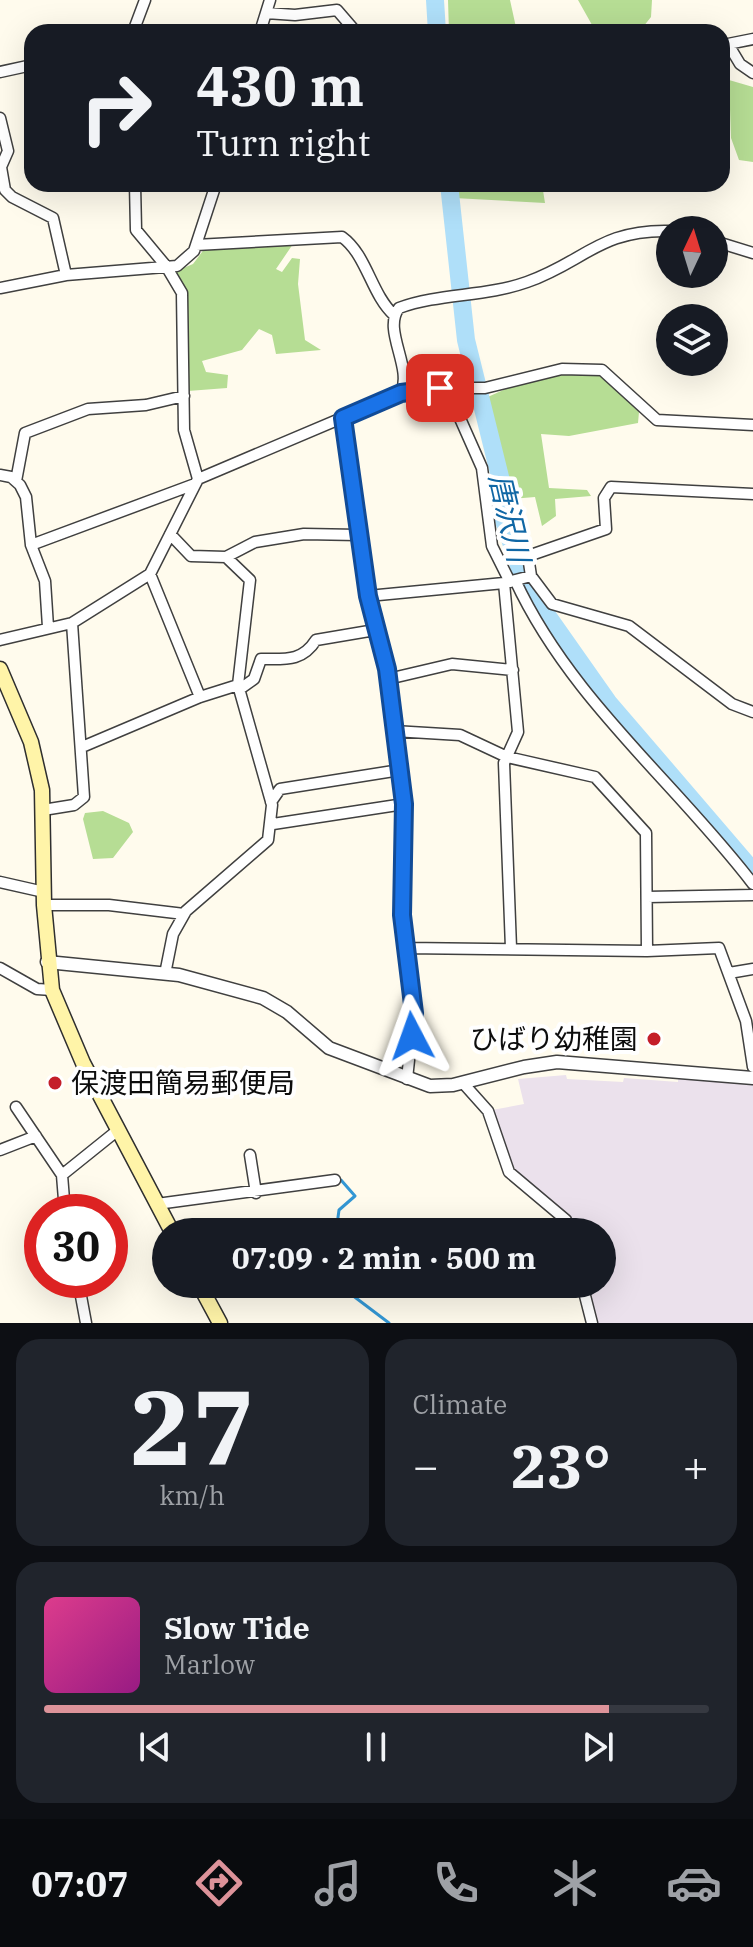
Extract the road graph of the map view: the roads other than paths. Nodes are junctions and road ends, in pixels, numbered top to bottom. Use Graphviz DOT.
graph roads {
  1 [pos="145,0"];
  2 [pos="270,0"];
  3 [pos="266,13"];
  4 [pos="136,24"];
  5 [pos="263,24"];
  6 [pos="349,24"];
  7 [pos="753,39"];
  8 [pos="730,44"];
  9 [pos="730,47"];
  10 [pos="24,67"];
  11 [pos="0,72"];
  12 [pos="753,73"];
  13 [pos="0,118"];
  14 [pos="135,192"];
  15 [pos="213,192"];
  16 [pos="656,230"];
  17 [pos="196,245"];
  18 [pos="728,245"];
  19 [pos="753,253"];
  20 [pos="166,266"];
  21 [pos="66,275"];
  22 [pos="0,288"];
  23 [pos="394,315"];
  24 [pos="445,388"];
  25 [pos="401,393"];
  26 [pos="184,396"];
  27 [pos="343,418"];
  28 [pos="753,425"];
  29 [pos="0,475"];
  30 [pos="16,481"];
  31 [pos="197,481"];
  32 [pos="753,494"];
  33 [pos="170,534"];
  34 [pos="358,535"];
  35 [pos="31,545"];
  36 [pos="226,557"];
  37 [pos="150,574"];
  38 [pos="531,576"];
  39 [pos="512,581"];
  40 [pos="368,596"];
  41 [pos="72,623"];
  42 [pos="48,627"];
  43 [pos="375,630"];
  44 [pos="0,640"];
  45 [pos="0,669"];
  46 [pos="513,670"];
  47 [pos="388,679"];
  48 [pos="239,687"];
  49 [pos="200,697"];
  50 [pos="753,712"];
  51 [pos="394,731"];
  52 [pos="82,747"];
  53 [pos="507,757"];
  54 [pos="400,770"];
  55 [pos="271,802"];
  56 [pos="404,804"];
  57 [pos="43,810"];
  58 [pos="273,824"];
  59 [pos="0,882"];
  60 [pos="753,884"];
  61 [pos="753,895"];
  62 [pos="647,897"];
  63 [pos="44,899"];
  64 [pos="184,914"];
  65 [pos="405,948"];
  66 [pos="511,948"];
  67 [pos="647,951"];
  68 [pos="47,962"];
  69 [pos="0,968"];
  70 [pos="753,969"];
  71 [pos="729,973"];
  72 [pos="165,974"];
  73 [pos="52,990"];
  74 [pos="753,1067"];
  75 [pos="753,1078"];
  76 [pos="407,1079"];
  77 [pos="463,1083"];
  78 [pos="16,1107"];
  79 [pos="118,1130"];
  80 [pos="36,1136"];
  81 [pos="0,1150"];
  82 [pos="250,1155"];
  83 [pos="62,1175"];
  84 [pos="335,1180"];
  85 [pos="256,1193"];
  86 [pos="64,1194"];
  87 [pos="157,1204"];
  88 [pos="164,1218"];
  89 [pos="564,1218"];
  90 [pos="81,1298"];
  91 [pos="207,1298"];
  92 [pos="586,1298"];
  93 [pos="86,1323"];
  94 [pos="220,1323"];
  95 [pos="592,1323"];
  1 -- 4 [label="street"];
  2 -- 3 [label="street"];
  3 -- 5 [label="street"];
  3 -- 6 [label="street"];
  7 -- 8 [label="street"];
  9 -- 12 [label="street"];
  10 -- 11 [label="street"];
  13 -- 21 [label="street"];
  14 -- 20 [label="street"];
  15 -- 17 [label="street"];
  16 -- 23 [label="street"];
  17 -- 20 [label="street"];
  17 -- 23 [label="street"];
  18 -- 19 [label="street"];
  20 -- 21 [label="street"];
  20 -- 26 [label="street"];
  21 -- 22 [label="street"];
  23 -- 25 [label="street"];
  24 -- 25 [label="street"];
  24 -- 28 [label="street"];
  24 -- 39 [label="street"];
  25 -- 27 [label="street"];
  26 -- 30 [label="street"];
  26 -- 31 [label="street"];
  27 -- 31 [label="street"];
  27 -- 34 [label="street"];
  29 -- 30 [label="street"];
  30 -- 35 [label="street"];
  31 -- 33 [label="street"];
  31 -- 35 [label="street"];
  32 -- 38 [label="street"];
  33 -- 36 [label="street"];
  33 -- 37 [label="street"];
  34 -- 36 [label="street"];
  34 -- 40 [label="street"];
  35 -- 42 [label="street"];
  36 -- 48 [label="street"];
  37 -- 41 [label="street"];
  37 -- 49 [label="street"];
  38 -- 39 [label="street"];
  38 -- 50 [label="street"];
  39 -- 40 [label="street"];
  39 -- 46 [label="street"];
  39 -- 60 [label="street"];
  40 -- 43 [label="street"];
  41 -- 42 [label="street"];
  41 -- 52 [label="street"];
  42 -- 44 [label="street"];
  43 -- 47 [label="street"];
  43 -- 48 [label="street"];
  45 -- 57 [label="main road"];
  46 -- 47 [label="street"];
  46 -- 53 [label="street"];
  47 -- 51 [label="street"];
  48 -- 49 [label="street"];
  48 -- 55 [label="street"];
  49 -- 52 [label="street"];
  51 -- 53 [label="street"];
  51 -- 54 [label="street"];
  52 -- 57 [label="street"];
  53 -- 62 [label="street"];
  53 -- 66 [label="street"];
  54 -- 55 [label="street"];
  54 -- 56 [label="street"];
  55 -- 58 [label="street"];
  56 -- 58 [label="street"];
  56 -- 65 [label="street"];
  57 -- 63 [label="main road"];
  58 -- 64 [label="street"];
  59 -- 63 [label="street"];
  61 -- 62 [label="street"];
  62 -- 67 [label="street"];
  63 -- 64 [label="street"];
  63 -- 68 [label="main road"];
  64 -- 72 [label="street"];
  65 -- 66 [label="street"];
  65 -- 76 [label="street"];
  66 -- 67 [label="street"];
  67 -- 71 [label="street"];
  68 -- 72 [label="street"];
  68 -- 73 [label="main road"];
  69 -- 73 [label="street"];
  70 -- 71 [label="street"];
  71 -- 74 [label="street"];
  72 -- 76 [label="street"];
  73 -- 79 [label="main road"];
  75 -- 77 [label="street"];
  76 -- 77 [label="street"];
  77 -- 89 [label="street"];
  78 -- 80 [label="street"];
  79 -- 83 [label="street"];
  79 -- 87 [label="main road"];
  80 -- 81 [label="street"];
  80 -- 83 [label="street"];
  82 -- 85 [label="street"];
  83 -- 86 [label="street"];
  84 -- 85 [label="street"];
  85 -- 87 [label="street"];
  87 -- 88 [label="main road"];
  90 -- 93 [label="street"];
  91 -- 94 [label="main road"];
  92 -- 95 [label="street"];
}
